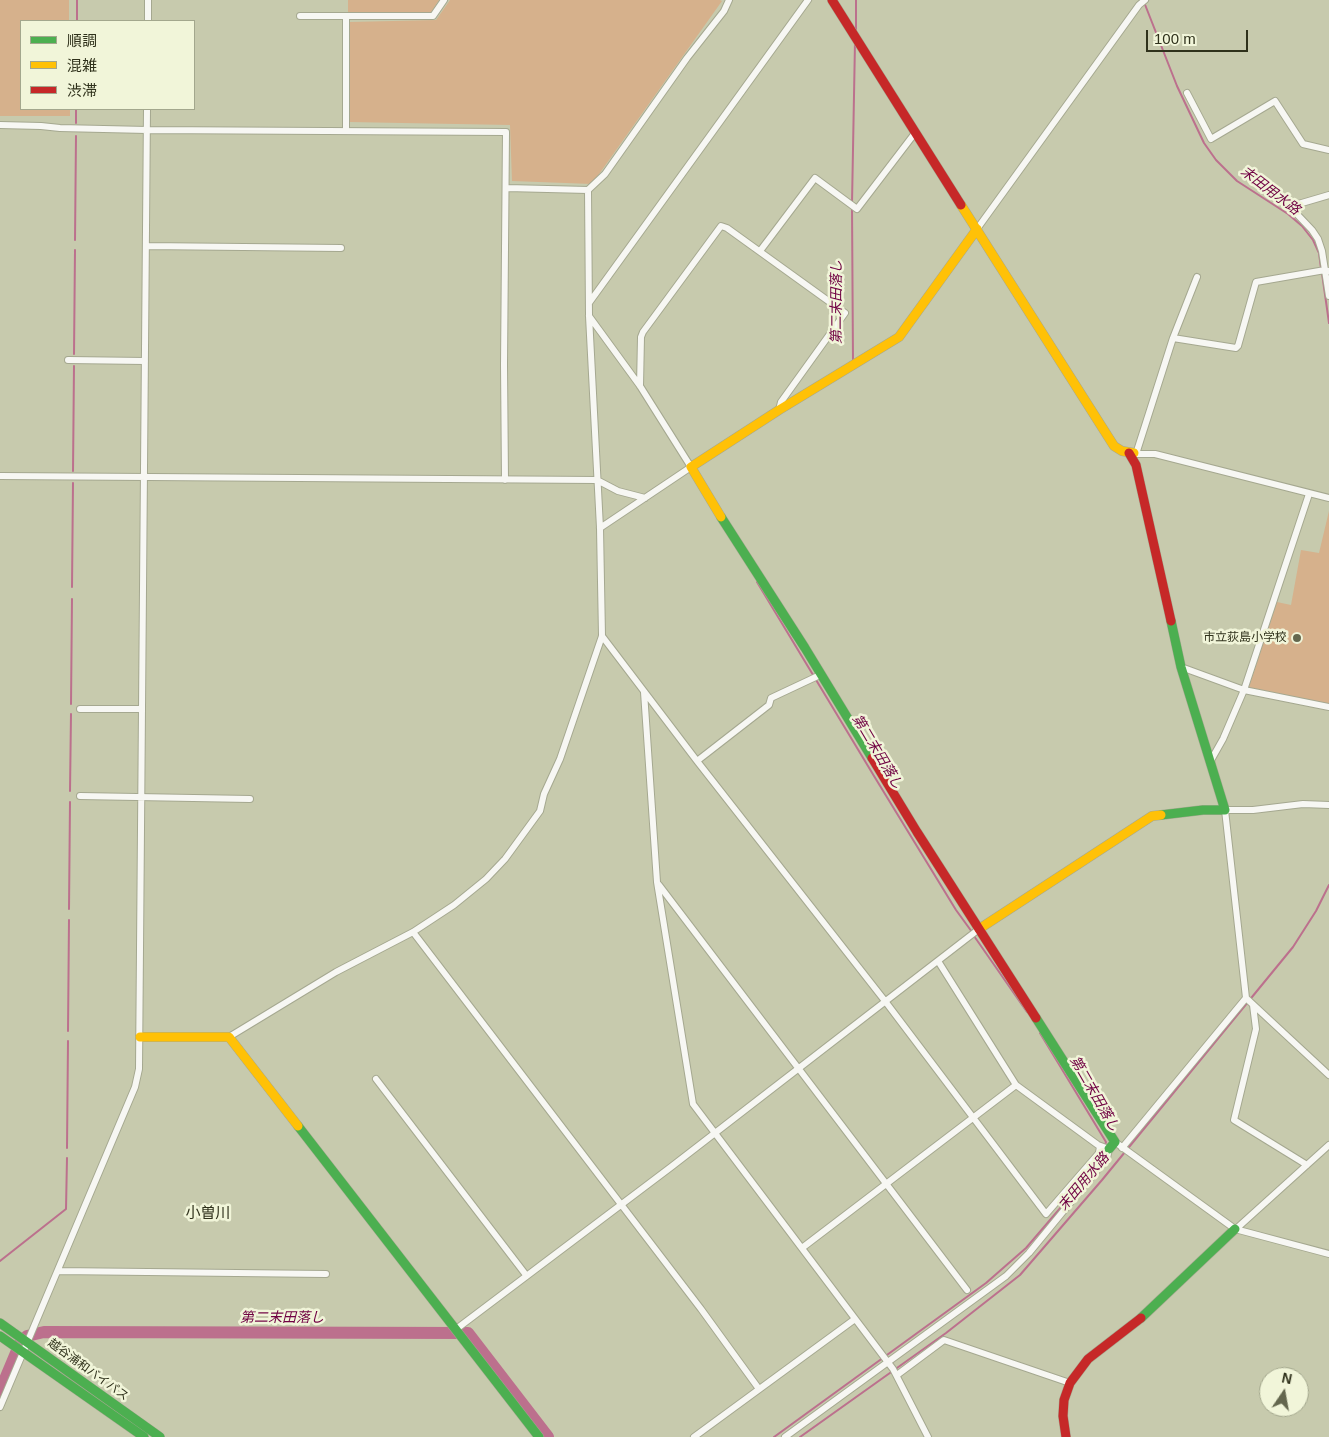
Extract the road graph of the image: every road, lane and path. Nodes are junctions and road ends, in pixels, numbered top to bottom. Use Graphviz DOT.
graph roads {
  1 [pos="148,0"];
  2 [pos="444,0"];
  3 [pos="729,0"];
  4 [pos="808,0"];
  5 [pos="832,0"];
  6 [pos="1145,0"];
  7 [pos="1138,2"];
  8 [pos="300,16"];
  9 [pos="346,17"];
  10 [pos="148,20"];
  11 [pos="1186,93"];
  12 [pos="147,110"];
  13 [pos="0,125"];
  14 [pos="147,130"];
  15 [pos="346,130"];
  16 [pos="915,133"];
  17 [pos="1329,150"];
  18 [pos="506,188"];
  19 [pos="588,190"];
  20 [pos="1329,195"];
  21 [pos="977,229"];
  22 [pos="146,246"];
  23 [pos="341,248"];
  24 [pos="760,251"];
  25 [pos="1327,270"];
  26 [pos="1197,277"];
  27 [pos="1329,296"];
  28 [pos="589,303"];
  29 [pos="589,316"];
  30 [pos="1173,338"];
  31 [pos="68,360"];
  32 [pos="145,361"];
  33 [pos="640,386"];
  34 [pos="779,410"];
  35 [pos="1132,453"];
  36 [pos="691,468"];
  37 [pos="0,476"];
  38 [pos="144,478"];
  39 [pos="505,480"];
  40 [pos="597,480"];
  41 [pos="1309,494"];
  42 [pos="646,498"];
  43 [pos="1329,498"];
  44 [pos="600,528"];
  45 [pos="602,636"];
  46 [pos="1181,667"];
  47 [pos="820,675"];
  48 [pos="1244,690"];
  49 [pos="644,692"];
  50 [pos="1329,707"];
  51 [pos="80,709"];
  52 [pos="142,709"];
  53 [pos="697,761"];
  54 [pos="1210,762"];
  55 [pos="80,796"];
  56 [pos="142,798"];
  57 [pos="250,799"];
  58 [pos="1329,805"];
  59 [pos="1225,810"];
  60 [pos="657,882"];
  61 [pos="979,929"];
  62 [pos="412,932"];
  63 [pos="938,961"];
  64 [pos="1246,998"];
  65 [pos="886,1001"];
  66 [pos="1253,1006"];
  67 [pos="140,1036"];
  68 [pos="229,1037"];
  69 [pos="798,1068"];
  70 [pos="1329,1075"];
  71 [pos="376,1079"];
  72 [pos="1016,1085"];
  73 [pos="972,1119"];
  74 [pos="714,1133"];
  75 [pos="1329,1145"];
  76 [pos="1111,1146"];
  77 [pos="1307,1164"];
  78 [pos="886,1184"];
  79 [pos="620,1204"];
  80 [pos="1236,1229"];
  81 [pos="802,1248"];
  82 [pos="1329,1254"];
  83 [pos="58,1271"];
  84 [pos="326,1274"];
  85 [pos="526,1275"];
  86 [pos="967,1290"];
  87 [pos="854,1319"];
  88 [pos="0,1323"];
  89 [pos="455,1330"];
  90 [pos="0,1336"];
  91 [pos="28,1342"];
  92 [pos="24,1352"];
  93 [pos="887,1362"];
  94 [pos="897,1375"];
  95 [pos="1070,1383"];
  96 [pos="760,1389"];
  97 [pos="0,1408"];
  98 [pos="144,1437"];
  99 [pos="160,1437"];
  100 [pos="539,1437"];
  101 [pos="694,1437"];
  102 [pos="785,1437"];
  103 [pos="928,1437"];
  104 [pos="1066,1437"];
  1 -- 10 [label="street"];
  2 -- 9 [label="street"];
  3 -- 19 [label="street"];
  4 -- 28 [label="street"];
  5 -- 16 [label="main road"];
  6 -- 7 [label="street"];
  7 -- 21 [label="street"];
  8 -- 9 [label="street"];
  9 -- 15 [label="street"];
  11 -- 17 [label="street"];
  12 -- 14 [label="street"];
  13 -- 14 [label="street"];
  14 -- 15 [label="street"];
  14 -- 22 [label="street"];
  15 -- 18 [label="street"];
  16 -- 21 [label="main road"];
  16 -- 24 [label="street"];
  18 -- 19 [label="street"];
  18 -- 39 [label="street"];
  19 -- 28 [label="street"];
  20 -- 25 [label="street"];
  21 -- 34 [label="main road"];
  21 -- 35 [label="main road"];
  22 -- 23 [label="street"];
  22 -- 32 [label="street"];
  24 -- 33 [label="street"];
  24 -- 34 [label="street"];
  25 -- 27 [label="street"];
  25 -- 30 [label="street"];
  26 -- 30 [label="street"];
  28 -- 29 [label="street"];
  29 -- 33 [label="street"];
  29 -- 40 [label="street"];
  30 -- 35 [label="street"];
  31 -- 32 [label="street"];
  32 -- 38 [label="street"];
  33 -- 36 [label="street"];
  34 -- 36 [label="main road"];
  35 -- 41 [label="street"];
  35 -- 46 [label="main road"];
  36 -- 42 [label="street"];
  36 -- 47 [label="main road"];
  37 -- 38 [label="street"];
  38 -- 39 [label="street"];
  38 -- 52 [label="street"];
  39 -- 40 [label="street"];
  40 -- 42 [label="street"];
  40 -- 44 [label="street"];
  41 -- 43 [label="street"];
  41 -- 48 [label="street"];
  42 -- 44 [label="street"];
  44 -- 45 [label="street"];
  45 -- 49 [label="street"];
  45 -- 62 [label="street"];
  46 -- 48 [label="street"];
  46 -- 54 [label="main road"];
  47 -- 53 [label="street"];
  47 -- 61 [label="main road"];
  48 -- 50 [label="street"];
  48 -- 54 [label="street"];
  49 -- 53 [label="street"];
  49 -- 60 [label="street"];
  51 -- 52 [label="street"];
  52 -- 56 [label="street"];
  53 -- 65 [label="street"];
  54 -- 59 [label="main road"];
  55 -- 56 [label="street"];
  56 -- 57 [label="street"];
  56 -- 67 [label="street"];
  58 -- 59 [label="street"];
  59 -- 61 [label="main road"];
  59 -- 64 [label="street"];
  60 -- 69 [label="street"];
  60 -- 74 [label="street"];
  61 -- 63 [label="street"];
  61 -- 76 [label="main road"];
  62 -- 68 [label="street"];
  62 -- 79 [label="street"];
  63 -- 65 [label="street"];
  63 -- 72 [label="street"];
  64 -- 66 [label="street"];
  64 -- 76 [label="street"];
  65 -- 69 [label="street"];
  65 -- 73 [label="street"];
  66 -- 70 [label="street"];
  66 -- 77 [label="street"];
  67 -- 68 [label="main road"];
  67 -- 83 [label="street"];
  68 -- 89 [label="main road"];
  69 -- 74 [label="street"];
  69 -- 78 [label="street"];
  71 -- 85 [label="street"];
  72 -- 73 [label="street"];
  72 -- 76 [label="street"];
  73 -- 76 [label="street"];
  73 -- 78 [label="street"];
  74 -- 79 [label="street"];
  74 -- 81 [label="street"];
  75 -- 77 [label="street"];
  76 -- 80 [label="street"];
  76 -- 93 [label="street"];
  77 -- 80 [label="street"];
  78 -- 81 [label="street"];
  78 -- 86 [label="street"];
  79 -- 85 [label="street"];
  79 -- 96 [label="street"];
  80 -- 82 [label="street"];
  80 -- 95 [label="main road"];
  81 -- 87 [label="street"];
  83 -- 84 [label="street"];
  83 -- 91 [label="street"];
  85 -- 89 [label="street"];
  87 -- 93 [label="street"];
  87 -- 96 [label="street"];
  88 -- 91 [label="main road, 越谷浦和バイパス"];
  89 -- 100 [label="main road"];
  90 -- 92 [label="main road, 越谷浦和バイパス"];
  91 -- 92 [label="street"];
  91 -- 99 [label="main road, 越谷浦和バイパス"];
  92 -- 97 [label="street"];
  92 -- 98 [label="main road, 越谷浦和バイパス"];
  93 -- 94 [label="street"];
  93 -- 102 [label="street"];
  94 -- 95 [label="street"];
  94 -- 103 [label="street"];
  95 -- 104 [label="main road"];
  96 -- 101 [label="street"];
}
